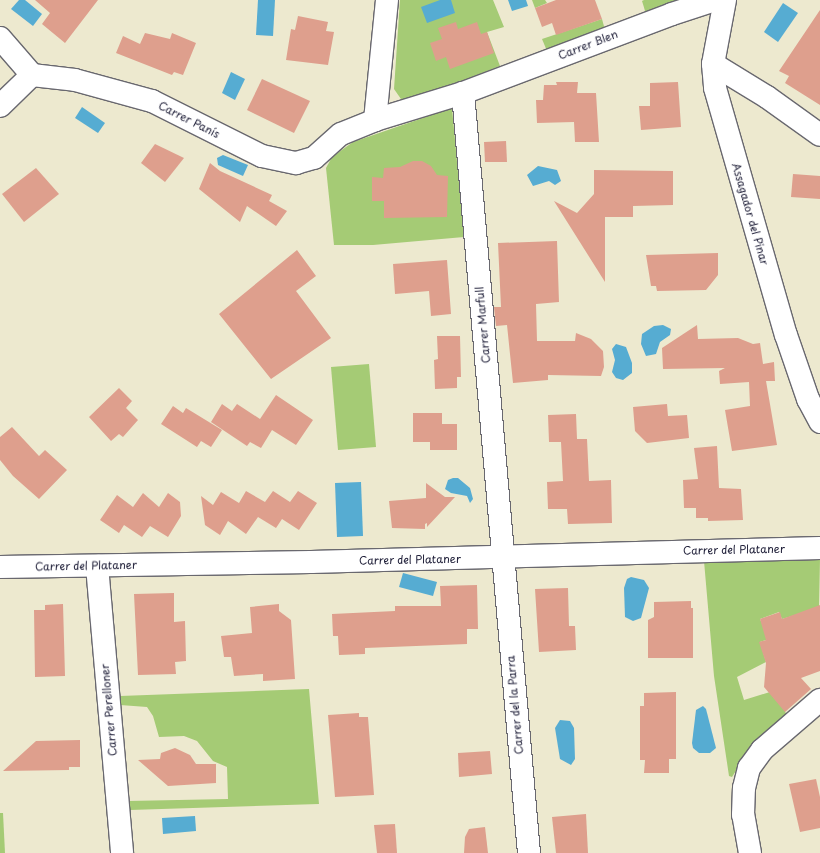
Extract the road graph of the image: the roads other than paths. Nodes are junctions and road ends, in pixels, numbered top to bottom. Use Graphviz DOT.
graph roads {
  1 [pos="387,0"];
  2 [pos="715,0"];
  3 [pos="725,0"];
  4 [pos="0,38"];
  5 [pos="713,64"];
  6 [pos="32,75"];
  7 [pos="462,93"];
  8 [pos="0,106"];
  9 [pos="375,120"];
  10 [pos="820,135"];
  11 [pos="820,422"];
  12 [pos="820,548"];
  13 [pos="502,557"];
  14 [pos="97,566"];
  15 [pos="0,567"];
  16 [pos="820,700"];
  17 [pos="122,853"];
  18 [pos="529,853"];
  19 [pos="750,853"];
  1 -- 9 [label="street"];
  2 -- 7 [label="street, Carrer Blen"];
  3 -- 5 [label="street, Assagador del Pinar"];
  4 -- 6 [label="street"];
  5 -- 10 [label="street"];
  5 -- 11 [label="street, Assagador del Pinar"];
  6 -- 8 [label="street"];
  6 -- 9 [label="street, Carrer Panís"];
  7 -- 9 [label="street, Carrer Blen"];
  7 -- 13 [label="street, Carrer Marfull"];
  12 -- 13 [label="street, Carrer del Plataner"];
  13 -- 14 [label="street, Carrer del Plataner"];
  13 -- 18 [label="street, Carrer del la Parra"];
  14 -- 15 [label="street, Carrer del Plataner"];
  14 -- 17 [label="street, Carrer Perelloner"];
  16 -- 19 [label="street"];
}
